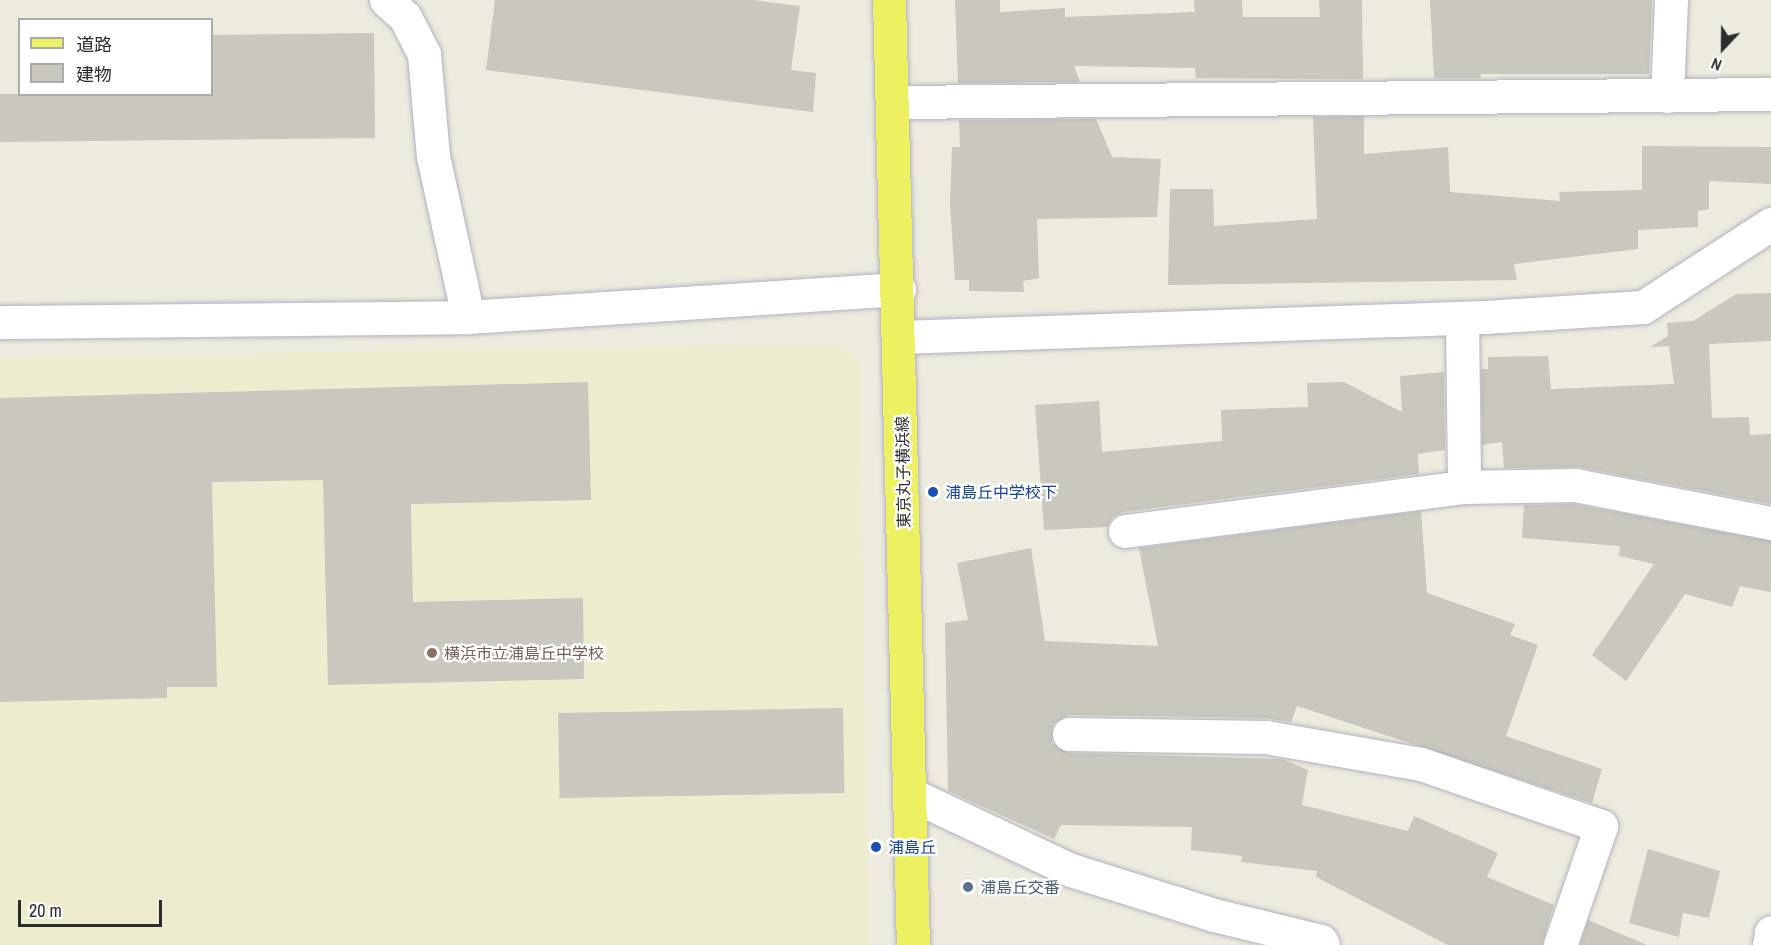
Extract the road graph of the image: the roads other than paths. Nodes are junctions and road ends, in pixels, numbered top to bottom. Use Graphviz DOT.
graph roads {
  1 [pos="386,0"];
  2 [pos="889,0"];
  3 [pos="1671,0"];
  4 [pos="1771,94"];
  5 [pos="1667,96"];
  6 [pos="892,102"];
  7 [pos="1771,224"];
  8 [pos="899,289"];
  9 [pos="468,317"];
  10 [pos="1462,318"];
  11 [pos="0,322"];
  12 [pos="900,337"];
  13 [pos="1464,487"];
  14 [pos="1771,523"];
  15 [pos="1125,531"];
  16 [pos="1070,734"];
  17 [pos="910,794"];
  18 [pos="1771,932"];
  19 [pos="913,945"];
  20 [pos="1323,945"];
  21 [pos="1560,945"];
  22 [pos="1769,945"];
  1 -- 9 [label="street"];
  2 -- 6 [label="main road, 東京丸子横浜線"];
  3 -- 5 [label="street"];
  4 -- 5 [label="street"];
  5 -- 6 [label="street"];
  6 -- 8 [label="main road, 東京丸子横浜線"];
  7 -- 10 [label="street"];
  8 -- 9 [label="street"];
  8 -- 12 [label="main road, 東京丸子横浜線"];
  9 -- 11 [label="street"];
  10 -- 12 [label="street"];
  10 -- 13 [label="street"];
  12 -- 17 [label="main road, 東京丸子横浜線"];
  13 -- 14 [label="street"];
  13 -- 15 [label="street"];
  16 -- 21 [label="street"];
  17 -- 19 [label="main road, 東京丸子横浜線"];
  17 -- 20 [label="street"];
  18 -- 22 [label="street"];
}
